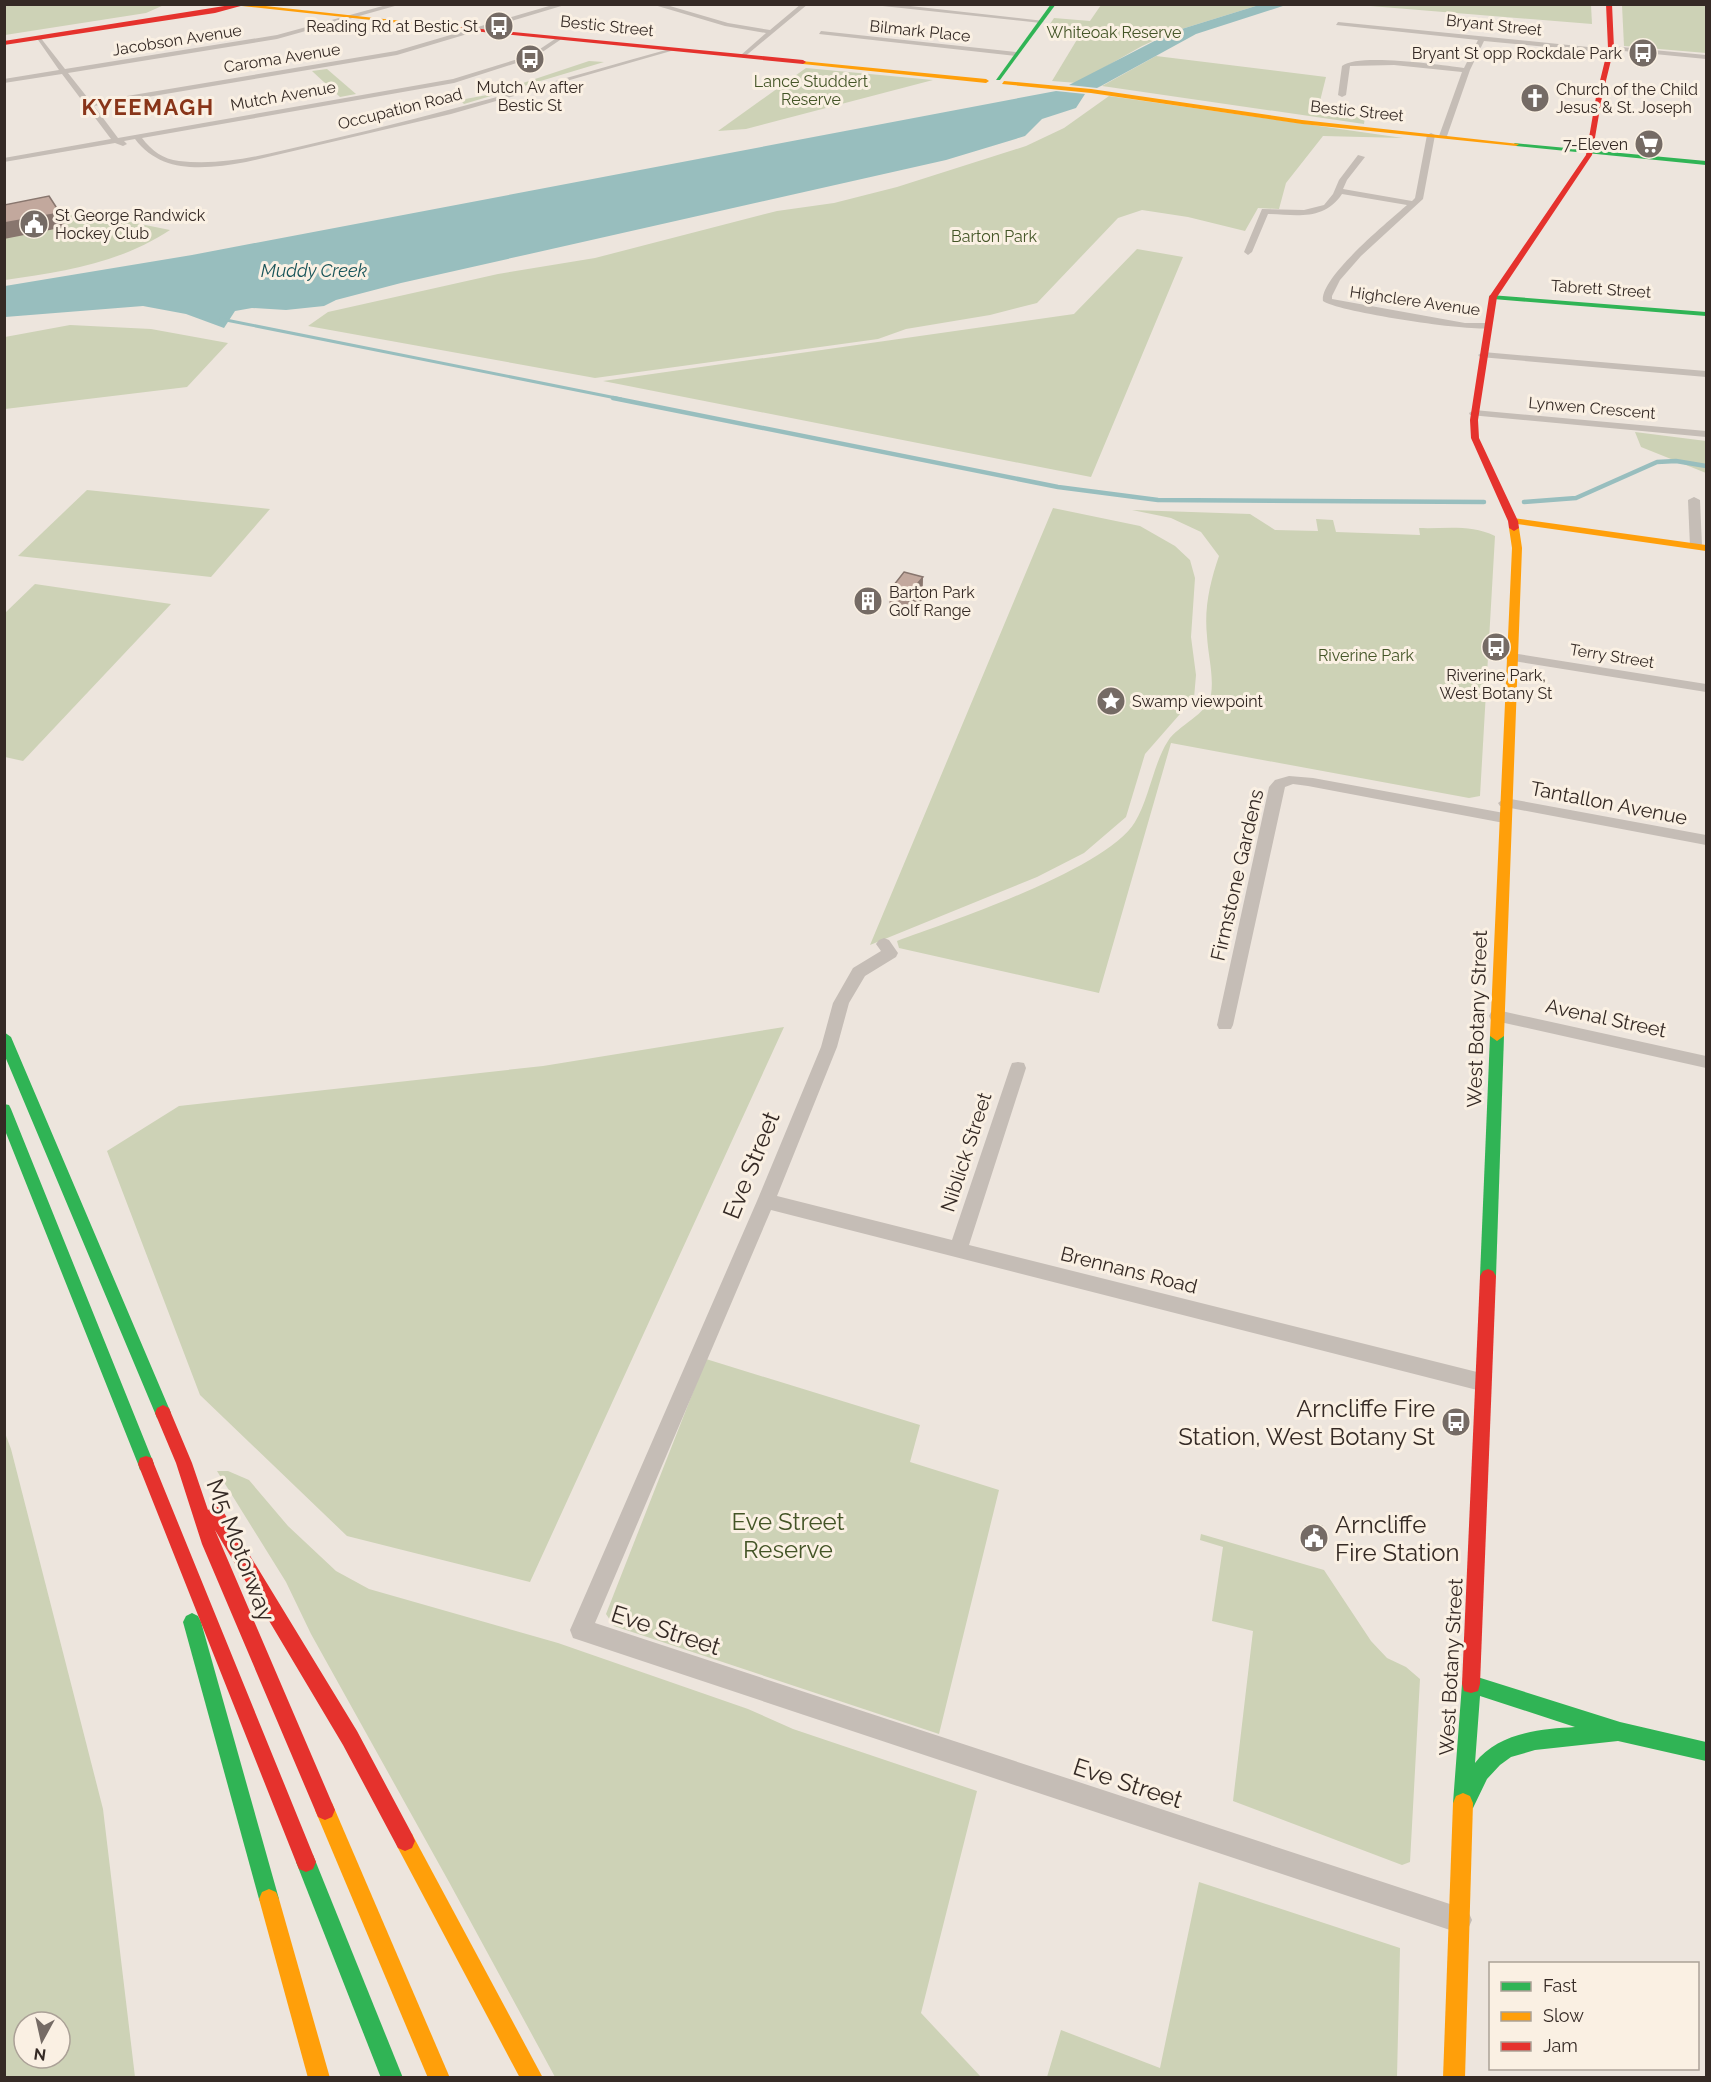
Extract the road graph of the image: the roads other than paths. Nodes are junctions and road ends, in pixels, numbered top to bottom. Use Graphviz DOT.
graph roads {
  1 [pos="399,4"];
  2 [pos="565,4"];
  3 [pos="654,4"];
  4 [pos="806,4"];
  5 [pos="867,4"];
  6 [pos="1054,4"];
  7 [pos="1609,4"];
  8 [pos="233,5"];
  9 [pos="352,17"];
  10 [pos="1041,21"];
  11 [pos="1338,24"];
  12 [pos="478,30"];
  13 [pos="771,32"];
  14 [pos="907,32"];
  15 [pos="821,33"];
  16 [pos="4,38"];
  17 [pos="38,38"];
  18 [pos="560,38"];
  19 [pos="1482,38"];
  20 [pos="898,41"];
  21 [pos="4,43"];
  22 [pos="675,49"];
  23 [pos="1611,50"];
  24 [pos="1016,54"];
  25 [pos="743,56"];
  26 [pos="1707,57"];
  27 [pos="1466,70"];
  28 [pos="64,72"];
  29 [pos="4,81"];
  30 [pos="996,81"];
  31 [pos="1342,95"];
  32 [pos="89,105"];
  33 [pos="1437,136"];
  34 [pos="137,137"];
  35 [pos="116,140"];
  36 [pos="1591,151"];
  37 [pos="149,153"];
  38 [pos="1361,157"];
  39 [pos="4,160"];
  40 [pos="1707,163"];
  41 [pos="1340,191"];
  42 [pos="1413,204"];
  43 [pos="1248,252"];
  44 [pos="1493,297"];
  45 [pos="1707,314"];
  46 [pos="1488,326"];
  47 [pos="1483,355"];
  48 [pos="1707,374"];
  49 [pos="1474,413"];
  50 [pos="1707,434"];
  51 [pos="1694,500"];
  52 [pos="1513,521"];
  53 [pos="1701,547"];
  54 [pos="1512,657"];
  55 [pos="1707,688"];
  56 [pos="1505,810"];
  57 [pos="1707,840"];
  58 [pos="884,944"];
  59 [pos="1497,1016"];
  60 [pos="1225,1025"];
  61 [pos="4,1037"];
  62 [pos="1707,1062"];
  63 [pos="1018,1068"];
  64 [pos="4,1109"];
  65 [pos="766,1201"];
  66 [pos="958,1250"];
  67 [pos="1481,1382"];
  68 [pos="184,1463"];
  69 [pos="152,1477"];
  70 [pos="1471,1684"];
  71 [pos="1620,1732"];
  72 [pos="1707,1752"];
  73 [pos="1463,1807"];
  74 [pos="1460,1920"];
  75 [pos="319,2078"];
  76 [pos="392,2078"];
  77 [pos="439,2078"];
  78 [pos="532,2078"];
  79 [pos="1454,2078"];
  1 -- 9 [label="street, Jacobson Avenue"];
  2 -- 12 [label="street, Caroma Avenue"];
  3 -- 13 [label="street"];
  4 -- 13 [label="street"];
  5 -- 10 [label="street"];
  6 -- 10 [label="main road"];
  7 -- 23 [label="main road, West Botany Street"];
  8 -- 9 [label="main road, Bestic Street"];
  8 -- 16 [label="main road"];
  8 -- 17 [label="main road"];
  9 -- 12 [label="main road, Bestic Street"];
  9 -- 28 [label="street, Jacobson Avenue"];
  10 -- 24 [label="main road"];
  11 -- 19 [label="street, Bryant Street"];
  12 -- 18 [label="main road, Bestic Street"];
  12 -- 32 [label="street, Caroma Avenue"];
  13 -- 25 [label="street"];
  14 -- 20 [label="street"];
  15 -- 20 [label="street, Bilmark Place"];
  17 -- 21 [label="main road"];
  17 -- 28 [label="street"];
  18 -- 22 [label="main road, Bestic Street"];
  18 -- 34 [label="street, Mutch Avenue"];
  19 -- 23 [label="street, Bryant Street"];
  19 -- 27 [label="street, Highclere Avenue"];
  20 -- 24 [label="street, Bilmark Place"];
  22 -- 25 [label="main road, Bestic Street"];
  22 -- 37 [label="street, Occupation Road"];
  23 -- 26 [label="street, Bryant Street"];
  23 -- 36 [label="main road, West Botany Street"];
  24 -- 30 [label="main road"];
  25 -- 30 [label="main road, Bestic Street"];
  27 -- 31 [label="street"];
  27 -- 33 [label="street, Highclere Avenue"];
  28 -- 29 [label="street, Jacobson Avenue"];
  28 -- 32 [label="street"];
  30 -- 33 [label="main road, Bestic Street"];
  32 -- 35 [label="street"];
  33 -- 36 [label="main road, Bestic Street"];
  33 -- 42 [label="street, Highclere Avenue"];
  34 -- 35 [label="street, Mutch Avenue"];
  34 -- 37 [label="street"];
  35 -- 37 [label="street, Occupation Road"];
  35 -- 39 [label="street, Mutch Avenue"];
  36 -- 40 [label="main road, Bestic Street"];
  36 -- 44 [label="main road, West Botany Street"];
  38 -- 41 [label="street"];
  41 -- 42 [label="street"];
  41 -- 43 [label="street"];
  42 -- 46 [label="street, Highclere Avenue"];
  44 -- 45 [label="main road, Tabrett Street"];
  44 -- 46 [label="main road, West Botany Street"];
  46 -- 47 [label="main road, West Botany Street"];
  47 -- 48 [label="street"];
  47 -- 49 [label="main road, West Botany Street"];
  49 -- 50 [label="street, Lynwen Crescent"];
  49 -- 52 [label="main road, West Botany Street"];
  51 -- 53 [label="street"];
  52 -- 53 [label="main road"];
  52 -- 54 [label="main road, West Botany Street"];
  54 -- 55 [label="street, Terry Street"];
  54 -- 56 [label="main road, West Botany Street"];
  56 -- 57 [label="street, Tantallon Avenue"];
  56 -- 59 [label="main road, West Botany Street"];
  56 -- 60 [label="street, Firmstone Gardens"];
  58 -- 65 [label="street, Eve Street"];
  59 -- 62 [label="street, Avenal Street"];
  59 -- 67 [label="main road, West Botany Street"];
  61 -- 68 [label="main road, M5 Motorway"];
  63 -- 66 [label="street, Niblick Street"];
  64 -- 69 [label="main road"];
  65 -- 66 [label="street, Brennans Road"];
  65 -- 74 [label="street, Eve Street"];
  66 -- 67 [label="street, Brennans Road"];
  67 -- 70 [label="main road, West Botany Street"];
  68 -- 77 [label="main road, M5 Motorway"];
  68 -- 78 [label="main road"];
  69 -- 75 [label="main road"];
  69 -- 76 [label="main road"];
  70 -- 71 [label="main road"];
  70 -- 73 [label="main road, West Botany Street"];
  71 -- 72 [label="main road"];
  71 -- 73 [label="main road"];
  73 -- 74 [label="main road, West Botany Street"];
  74 -- 79 [label="main road, West Botany Street"];
}
